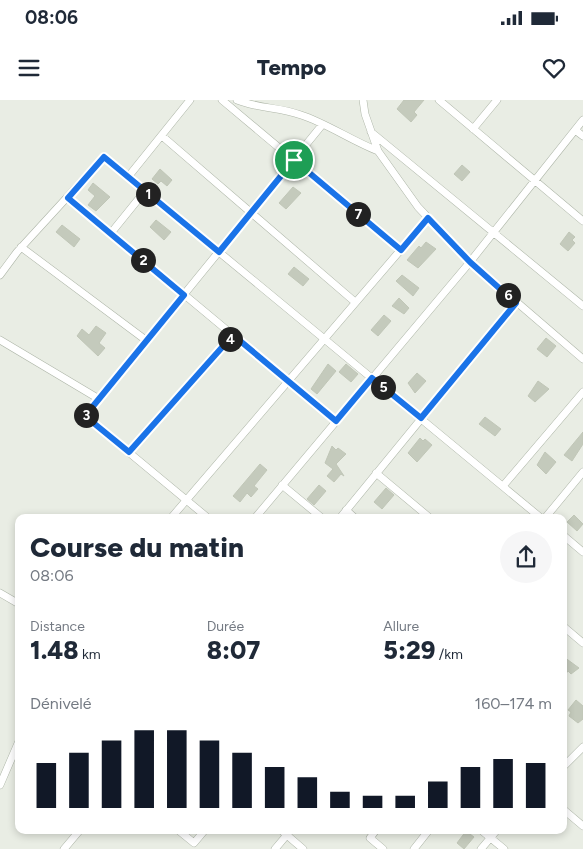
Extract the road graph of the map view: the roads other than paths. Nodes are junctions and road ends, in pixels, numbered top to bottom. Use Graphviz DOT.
graph roads {
  1 [pos="190,100"];
  2 [pos="222,100"];
  3 [pos="238,100"];
  4 [pos="363,100"];
  5 [pos="439,100"];
  6 [pos="496,100"];
  7 [pos="583,120"];
  8 [pos="322,125"];
  9 [pos="473,129"];
  10 [pos="576,130"];
  11 [pos="371,132"];
  12 [pos="162,136"];
  13 [pos="583,136"];
  14 [pos="378,151"];
  15 [pos="294,160"];
  16 [pos="128,177"];
  17 [pos="535,180"];
  18 [pos="145,191"];
  19 [pos="68,198"];
  20 [pos="251,213"];
  21 [pos="428,218"];
  22 [pos="583,221"];
  23 [pos="494,231"];
  24 [pos="111,233"];
  25 [pos="21,247"];
  26 [pos="401,250"];
  27 [pos="219,252"];
  28 [pos="470,262"];
  29 [pos="0,275"];
  30 [pos="184,295"];
  31 [pos="355,302"];
  32 [pos="516,303"];
  33 [pos="583,306"];
  34 [pos="233,335"];
  35 [pos="324,339"];
  36 [pos="0,340"];
  37 [pos="147,341"];
  38 [pos="583,359"];
  39 [pos="372,378"];
  40 [pos="288,381"];
  41 [pos="583,392"];
  42 [pos="99,399"];
  43 [pos="421,418"];
  44 [pos="336,421"];
  45 [pos="129,452"];
  46 [pos="376,473"];
  47 [pos="582,475"];
  48 [pos="282,485"];
  49 [pos="503,486"];
  50 [pos="186,499"];
  51 [pos="346,510"];
  52 [pos="174,514"];
  53 [pos="203,514"];
  54 [pos="258,514"];
  55 [pos="317,514"];
  56 [pos="343,514"];
  57 [pos="350,514"];
  58 [pos="425,514"];
  59 [pos="536,514"];
  60 [pos="548,514"];
  61 [pos="567,539"];
  62 [pos="583,552"];
  63 [pos="0,593"];
  64 [pos="15,602"];
  65 [pos="567,630"];
  66 [pos="583,643"];
  67 [pos="583,748"];
  68 [pos="15,751"];
  69 [pos="567,763"];
  70 [pos="0,785"];
  71 [pos="567,813"];
  72 [pos="583,826"];
  73 [pos="77,834"];
  74 [pos="183,834"];
  75 [pos="202,834"];
  76 [pos="288,834"];
  77 [pos="290,834"];
  78 [pos="373,834"];
  79 [pos="426,834"];
  80 [pos="486,834"];
  81 [pos="494,834"];
  82 [pos="491,838"];
  83 [pos="64,849"];
  84 [pos="275,849"];
  85 [pos="303,849"];
  86 [pos="383,849"];
  87 [pos="414,849"];
  88 [pos="481,849"];
  89 [pos="504,849"];
  1 -- 12 [label="street"];
  2 -- 15 [label="street"];
  3 -- 8 [label="street"];
  4 -- 11 [label="street"];
  5 -- 9 [label="street"];
  6 -- 9 [label="street"];
  7 -- 10 [label="street"];
  8 -- 14 [label="street"];
  8 -- 15 [label="street"];
  9 -- 17 [label="street"];
  10 -- 13 [label="street"];
  10 -- 17 [label="street"];
  11 -- 14 [label="street"];
  11 -- 23 [label="street"];
  12 -- 16 [label="street"];
  12 -- 20 [label="street"];
  14 -- 21 [label="street"];
  15 -- 20 [label="street"];
  15 -- 26 [label="street"];
  16 -- 18 [label="street"];
  16 -- 19 [label="street"];
  17 -- 22 [label="street"];
  17 -- 23 [label="street"];
  18 -- 24 [label="street"];
  18 -- 27 [label="street"];
  19 -- 24 [label="street"];
  19 -- 25 [label="street"];
  20 -- 27 [label="street"];
  20 -- 31 [label="street"];
  21 -- 26 [label="street"];
  21 -- 28 [label="street"];
  23 -- 28 [label="street"];
  23 -- 33 [label="street"];
  24 -- 30 [label="street"];
  25 -- 29 [label="street"];
  25 -- 37 [label="street"];
  26 -- 31 [label="street"];
  27 -- 30 [label="street"];
  27 -- 35 [label="street"];
  28 -- 32 [label="street"];
  28 -- 39 [label="street"];
  30 -- 34 [label="street"];
  30 -- 37 [label="street"];
  31 -- 35 [label="street"];
  32 -- 38 [label="street"];
  32 -- 43 [label="street"];
  34 -- 40 [label="street"];
  34 -- 45 [label="street"];
  35 -- 39 [label="street"];
  35 -- 40 [label="street"];
  36 -- 42 [label="street"];
  37 -- 42 [label="street"];
  39 -- 43 [label="street"];
  39 -- 44 [label="street"];
  40 -- 44 [label="street"];
  40 -- 50 [label="street"];
  41 -- 49 [label="street"];
  42 -- 45 [label="street"];
  43 -- 46 [label="street"];
  43 -- 49 [label="street"];
  44 -- 48 [label="street"];
  45 -- 50 [label="street"];
  46 -- 51 [label="street"];
  46 -- 58 [label="street"];
  47 -- 60 [label="street"];
  48 -- 54 [label="street"];
  48 -- 55 [label="street"];
  49 -- 59 [label="street"];
  50 -- 52 [label="street"];
  50 -- 53 [label="street"];
  51 -- 56 [label="street"];
  51 -- 57 [label="street"];
  61 -- 62 [label="street"];
  63 -- 64 [label="street"];
  65 -- 66 [label="street"];
  67 -- 69 [label="street"];
  68 -- 70 [label="street"];
  71 -- 72 [label="street"];
  73 -- 83 [label="street"];
  74 -- 75 [label="street"];
  76 -- 84 [label="street"];
  77 -- 85 [label="street"];
  78 -- 86 [label="street"];
  79 -- 87 [label="street"];
  80 -- 82 [label="street"];
  81 -- 82 [label="street"];
  82 -- 88 [label="street"];
  82 -- 89 [label="street"];
}
